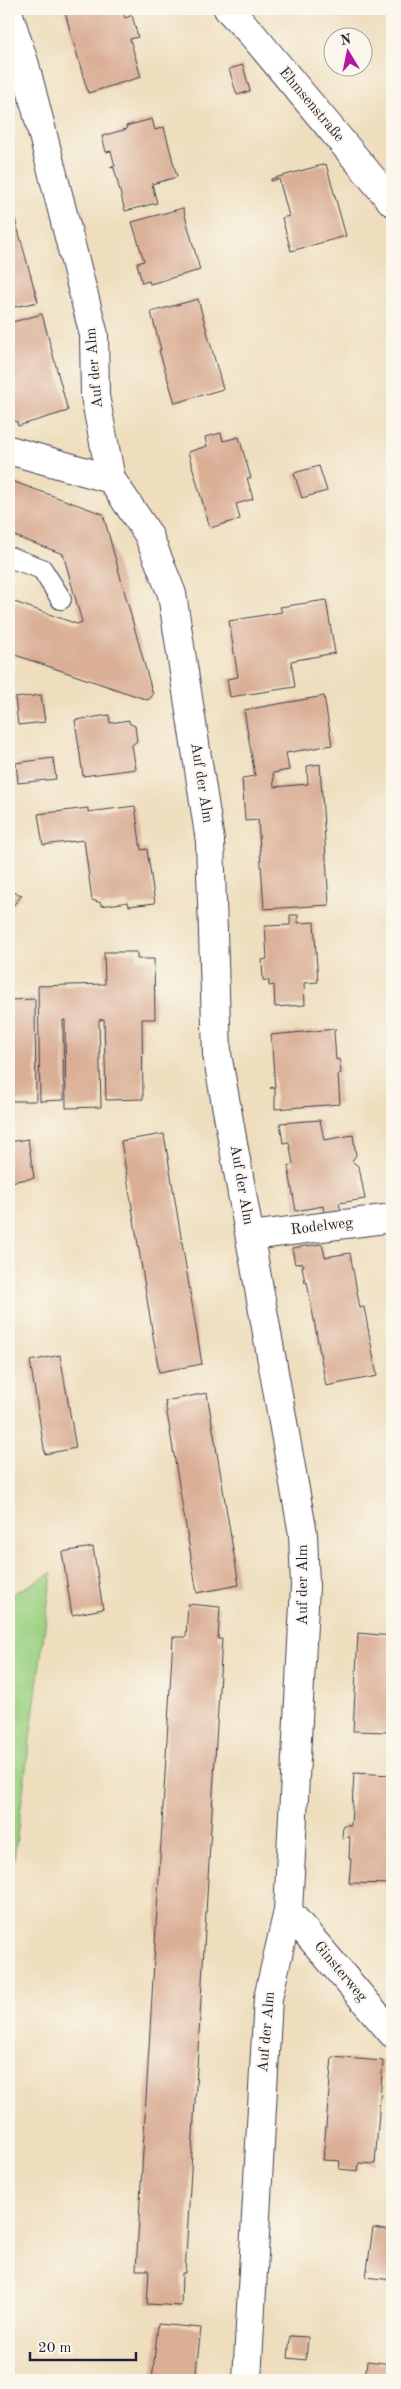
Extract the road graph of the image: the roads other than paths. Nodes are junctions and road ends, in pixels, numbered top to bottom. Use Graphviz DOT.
graph roads {
  1 [pos="228,9"];
  2 [pos="9,16"];
  3 [pos="17,67"];
  4 [pos="392,202"];
  5 [pos="9,450"];
  6 [pos="111,479"];
  7 [pos="9,556"];
  8 [pos="61,600"];
  9 [pos="392,1218"];
  10 [pos="251,1236"];
  11 [pos="288,1911"];
  12 [pos="392,2033"];
  13 [pos="247,2380"];
  1 -- 4 [label="street, Ehmsenstraße"];
  2 -- 3 [label="street, Auf der Alm"];
  3 -- 6 [label="street, Auf der Alm"];
  5 -- 6 [label="street"];
  6 -- 10 [label="street, Auf der Alm"];
  7 -- 8 [label="lane"];
  9 -- 10 [label="street, Rodelweg"];
  10 -- 11 [label="street, Auf der Alm"];
  11 -- 12 [label="street, Ginsterweg"];
  11 -- 13 [label="street, Auf der Alm"];
}
